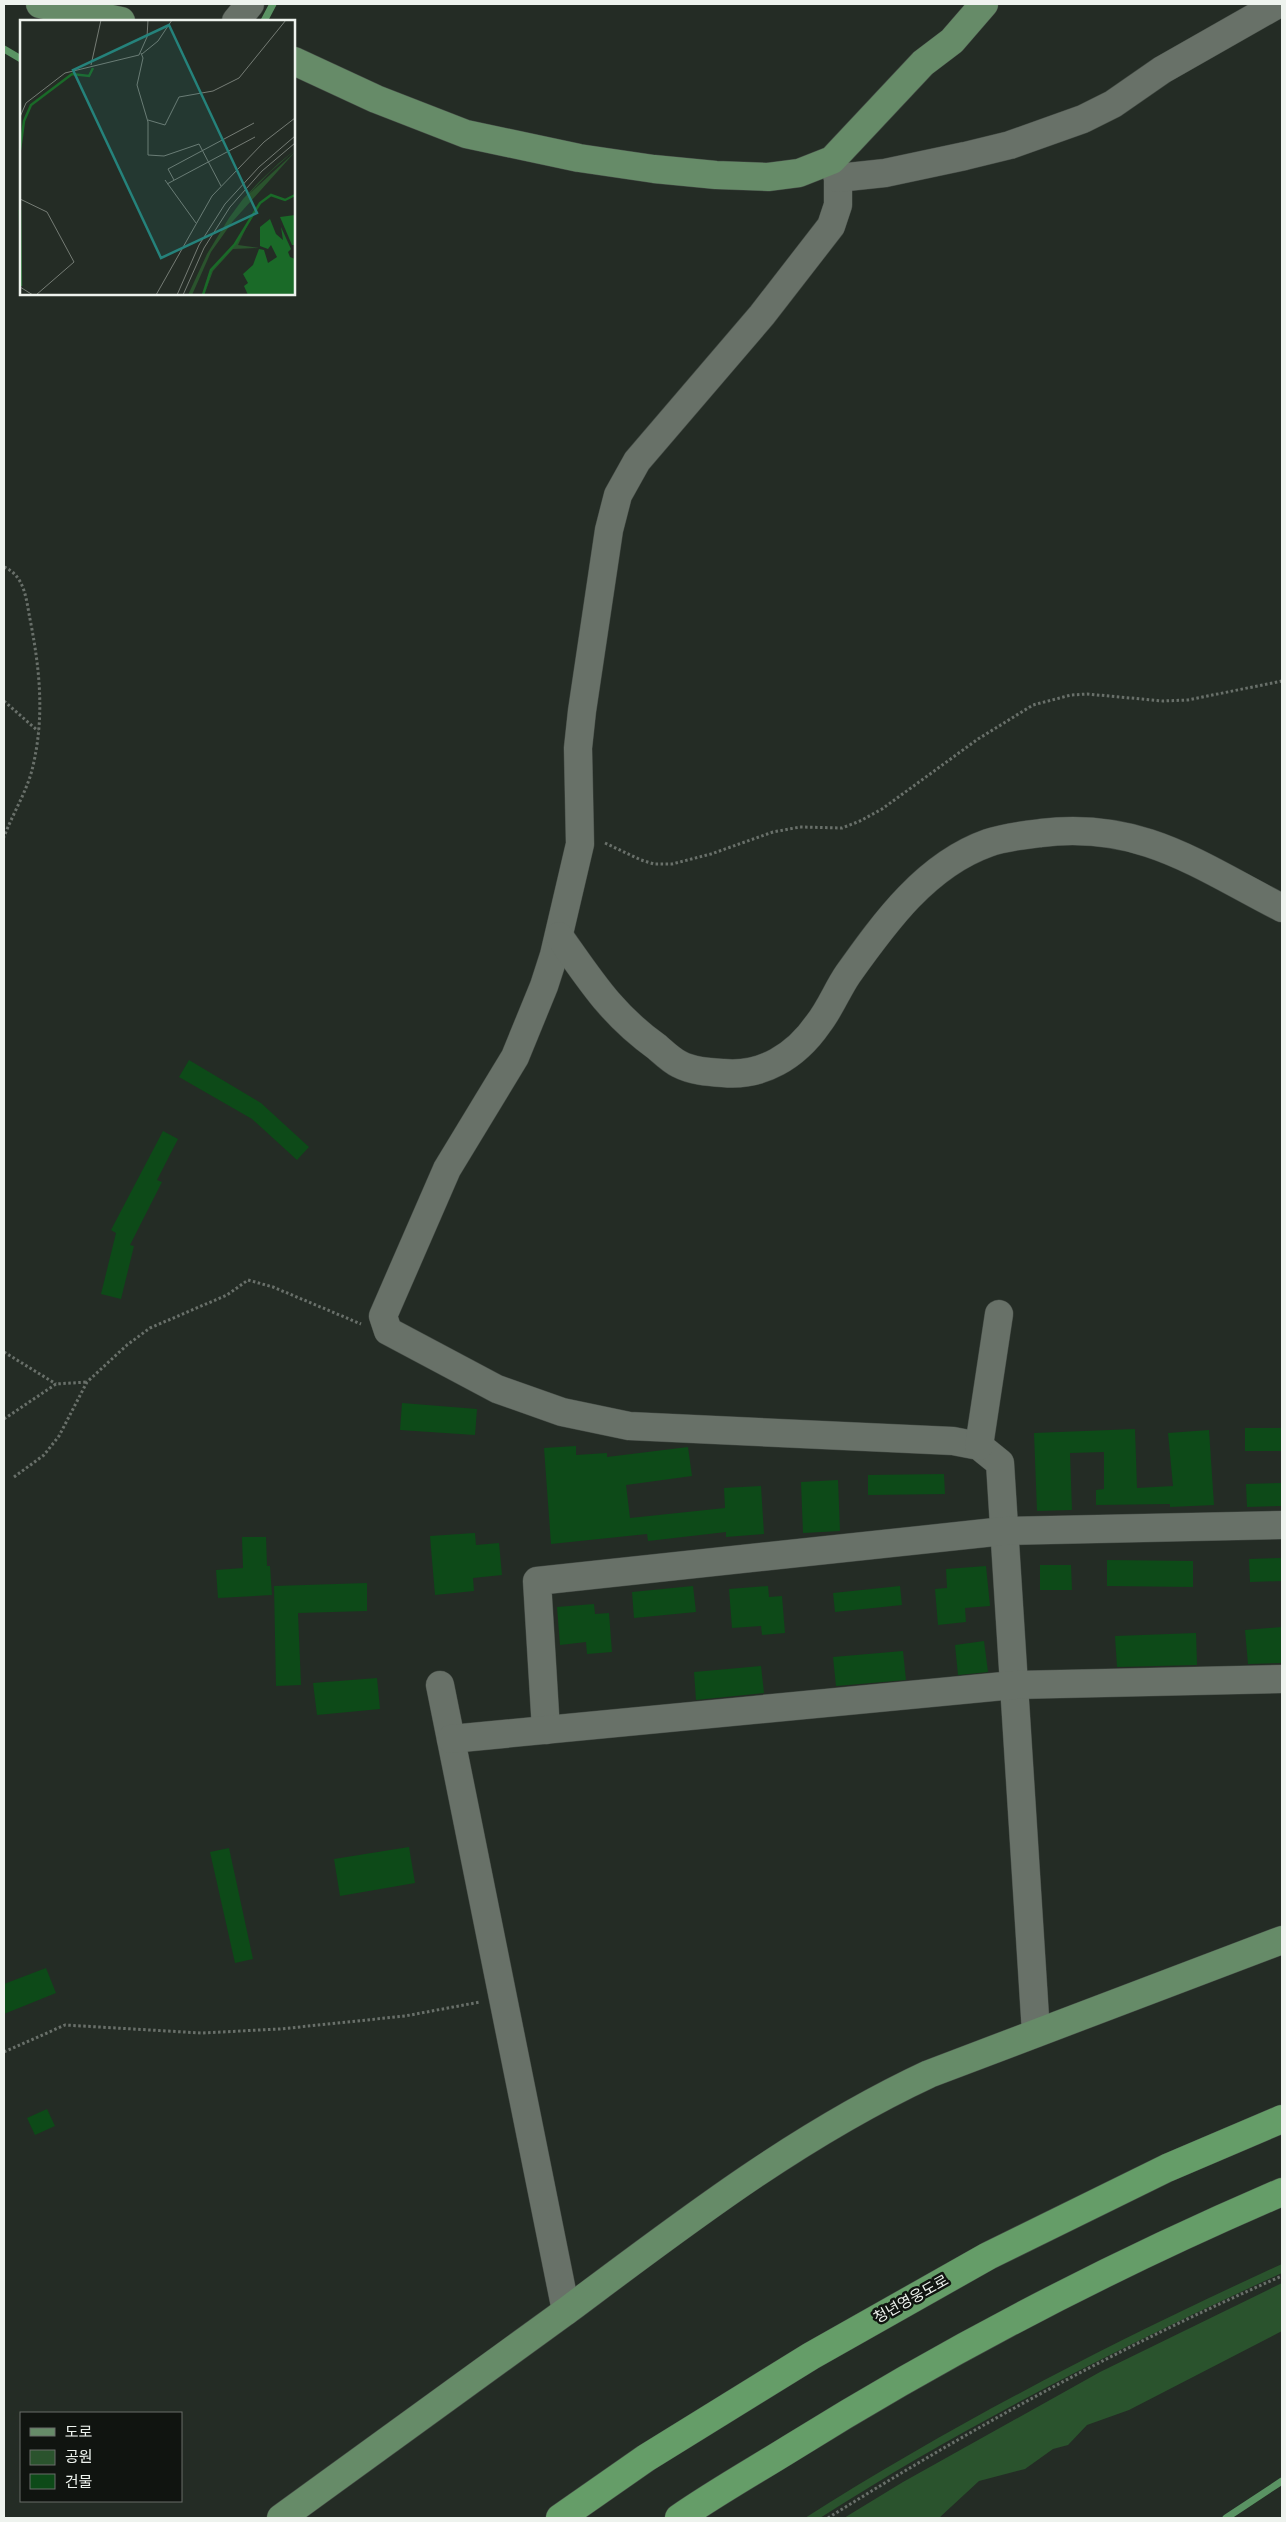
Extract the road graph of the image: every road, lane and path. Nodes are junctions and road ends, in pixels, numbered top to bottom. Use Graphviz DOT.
graph roads {
  1 [pos="40,4"];
  2 [pos="250,4"];
  3 [pos="984,4"];
  4 [pos="1278,4"];
  5 [pos="117,20"];
  6 [pos="237,20"];
  7 [pos="295,61"];
  8 [pos="835,169"];
  9 [pos="4,567"];
  10 [pos="1282,681"];
  11 [pos="4,701"];
  12 [pos="38,732"];
  13 [pos="580,835"];
  14 [pos="4,837"];
  15 [pos="1282,908"];
  16 [pos="559,936"];
  17 [pos="544,986"];
  18 [pos="593,986"];
  19 [pos="999,1314"];
  20 [pos="388,1331"];
  21 [pos="4,1352"];
  22 [pos="87,1382"];
  23 [pos="56,1384"];
  24 [pos="4,1419"];
  25 [pos="979,1446"];
  26 [pos="14,1477"];
  27 [pos="1282,1525"];
  28 [pos="1004,1531"];
  29 [pos="1282,1679"];
  30 [pos="1014,1684"];
  31 [pos="440,1685"];
  32 [pos="546,1730"];
  33 [pos="451,1739"];
  34 [pos="1282,1940"];
  35 [pos="503,1998"];
  36 [pos="1036,2033"];
  37 [pos="4,2052"];
  38 [pos="1282,2119"];
  39 [pos="1282,2192"];
  40 [pos="1282,2276"];
  41 [pos="566,2311"];
  42 [pos="282,2518"];
  43 [pos="560,2518"];
  44 [pos="679,2518"];
  45 [pos="828,2518"];
  1 -- 5 [label="main road"];
  2 -- 6 [label="street"];
  3 -- 8 [label="main road"];
  4 -- 8 [label="street"];
  7 -- 8 [label="main road"];
  8 -- 13 [label="street"];
  9 -- 12 [label="path"];
  10 -- 13 [label="path"];
  11 -- 12 [label="path"];
  12 -- 14 [label="path"];
  13 -- 16 [label="street"];
  15 -- 18 [label="street"];
  16 -- 17 [label="street"];
  16 -- 18 [label="street"];
  17 -- 18 [label="street"];
  17 -- 20 [label="street"];
  19 -- 25 [label="street"];
  20 -- 22 [label="path"];
  20 -- 25 [label="street"];
  21 -- 23 [label="path"];
  22 -- 23 [label="path"];
  22 -- 26 [label="path"];
  23 -- 24 [label="path"];
  25 -- 28 [label="street"];
  27 -- 28 [label="street"];
  28 -- 30 [label="street"];
  28 -- 32 [label="street"];
  29 -- 30 [label="street"];
  30 -- 32 [label="street"];
  30 -- 36 [label="street"];
  31 -- 33 [label="street"];
  32 -- 33 [label="street"];
  33 -- 35 [label="street"];
  34 -- 36 [label="main road"];
  35 -- 37 [label="path"];
  35 -- 41 [label="street"];
  36 -- 41 [label="main road"];
  38 -- 43 [label="highway, 청년영웅도로"];
  39 -- 44 [label="highway"];
  40 -- 45 [label="path"];
  41 -- 42 [label="main road"];
}
